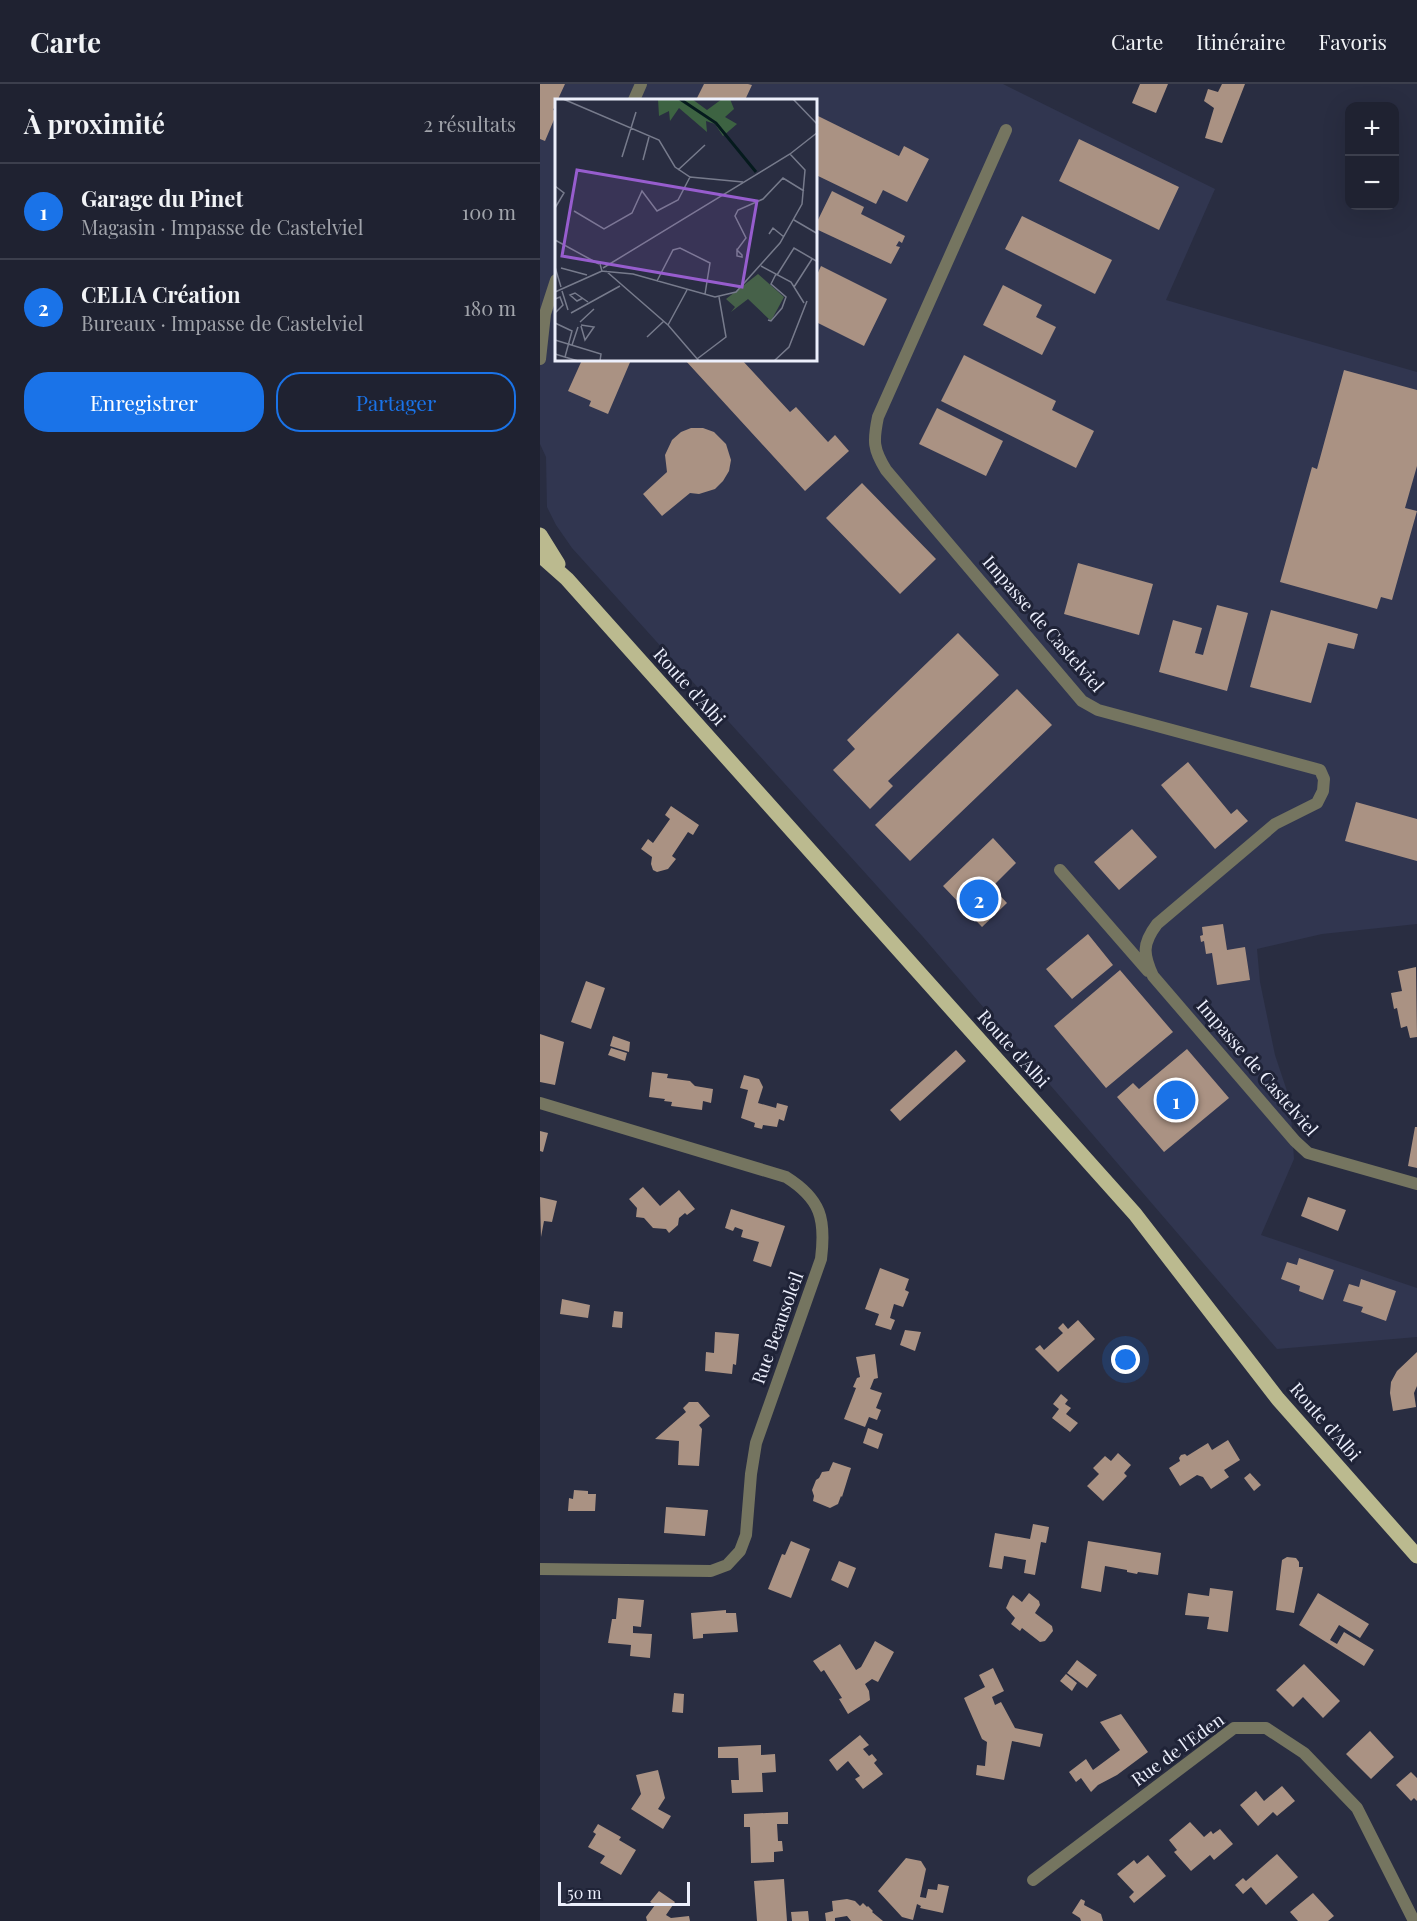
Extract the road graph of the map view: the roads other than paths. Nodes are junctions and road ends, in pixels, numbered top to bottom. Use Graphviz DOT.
graph roads {
  1 [pos="641,84"];
  2 [pos="634,99"];
  3 [pos="1006,130"];
  4 [pos="555,283"];
  5 [pos="540,359"];
  6 [pos="540,535"];
  7 [pos="540,555"];
  8 [pos="567,579"];
  9 [pos="1060,870"];
  10 [pos="1153,976"];
  11 [pos="540,1103"];
  12 [pos="1417,1184"];
  13 [pos="1417,1556"];
  14 [pos="540,1569"];
  15 [pos="1033,1880"];
  16 [pos="1414,1921"];
  1 -- 2 [label="street"];
  3 -- 10 [label="street, Impasse de Castelviel"];
  4 -- 5 [label="street"];
  6 -- 8 [label="main road, Route d'Albi"];
  7 -- 8 [label="main road, Route d'Albi"];
  8 -- 13 [label="main road, Route d'Albi"];
  9 -- 10 [label="street, Impasse de Castelviel"];
  10 -- 12 [label="street, Impasse de Castelviel"];
  11 -- 14 [label="street, Rue Beausoleil"];
  15 -- 16 [label="street, Rue de l'Eden"];
}
